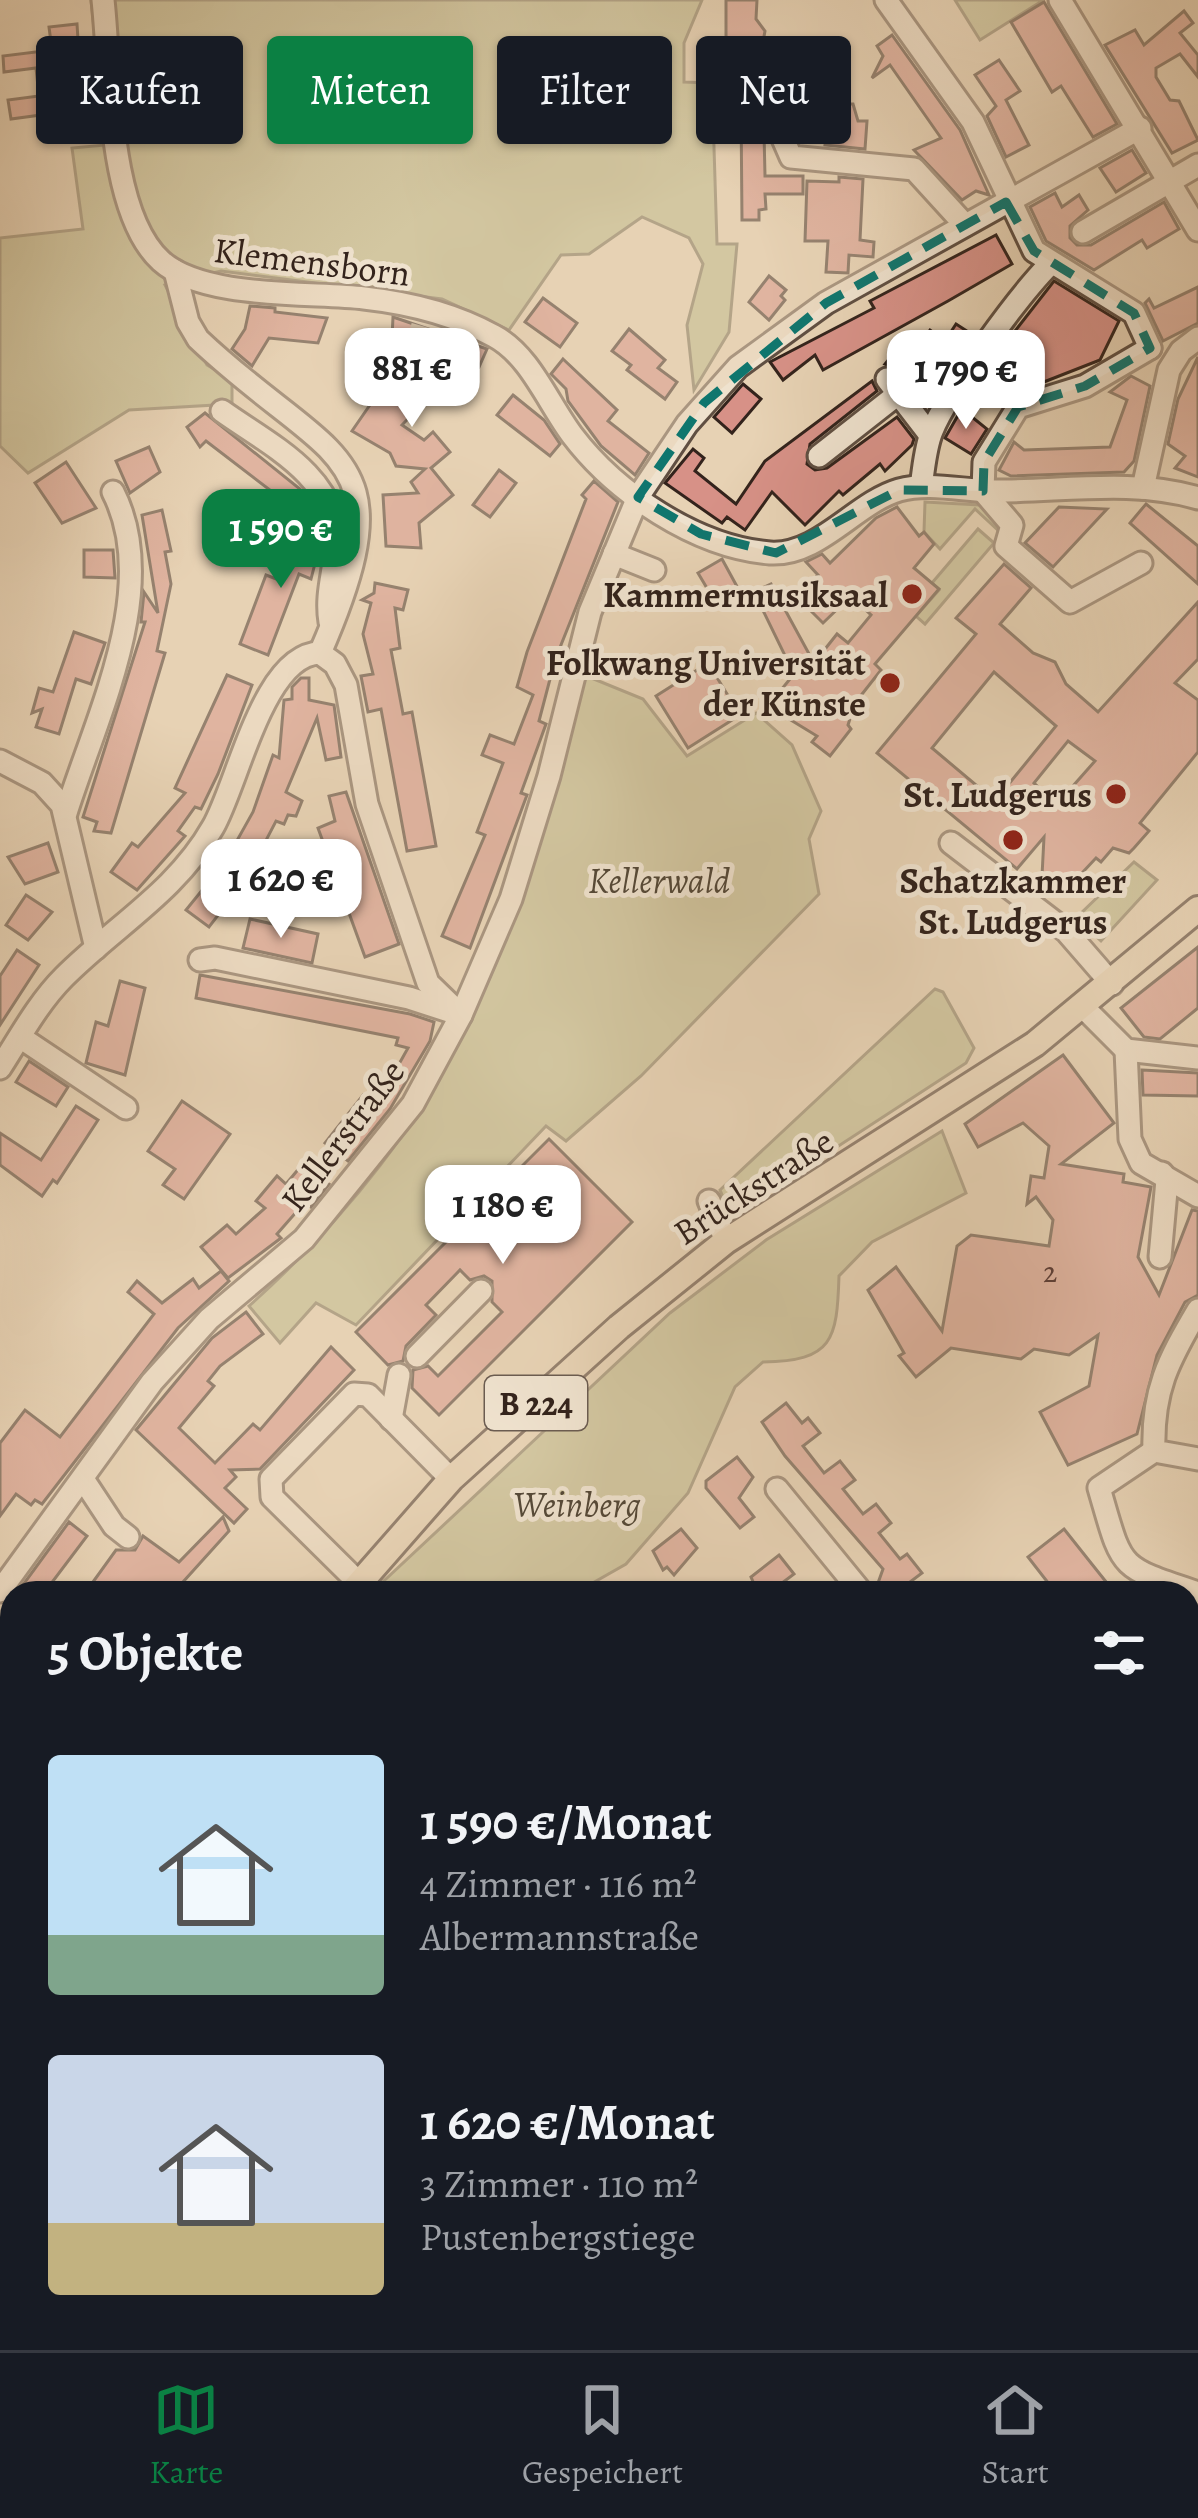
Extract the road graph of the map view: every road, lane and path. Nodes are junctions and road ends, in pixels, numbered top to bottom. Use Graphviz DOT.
graph roads {
  1 [pos="104,0"];
  2 [pos="886,0"];
  3 [pos="1060,0"];
  4 [pos="1140,128"];
  5 [pos="785,144"];
  6 [pos="1198,165"];
  7 [pos="1168,178"];
  8 [pos="1006,202"];
  9 [pos="965,224"];
  10 [pos="1198,230"];
  11 [pos="1083,232"];
  12 [pos="1050,263"];
  13 [pos="175,271"];
  14 [pos="1198,338"];
  15 [pos="1150,348"];
  16 [pos="1175,358"];
  17 [pos="222,411"];
  18 [pos="930,435"];
  19 [pos="819,455"];
  20 [pos="921,486"];
  21 [pos="1143,488"];
  22 [pos="983,491"];
  23 [pos="113,492"];
  24 [pos="638,497"];
  25 [pos="1198,498"];
  26 [pos="614,554"];
  27 [pos="1141,563"];
  28 [pos="654,570"];
  29 [pos="330,622"];
  30 [pos="320,652"];
  31 [pos="0,761"];
  32 [pos="66,813"];
  33 [pos="951,842"];
  34 [pos="1198,909"];
  35 [pos="96,948"];
  36 [pos="200,960"];
  37 [pos="1112,984"];
  38 [pos="1083,1007"];
  39 [pos="461,1015"];
  40 [pos="20,1037"];
  41 [pos="1126,1050"];
  42 [pos="1198,1058"];
  43 [pos="0,1068"];
  44 [pos="126,1108"];
  45 [pos="1167,1180"];
  46 [pos="1198,1196"];
  47 [pos="709,1201"];
  48 [pos="726,1241"];
  49 [pos="1160,1257"];
  50 [pos="481,1291"];
  51 [pos="1197,1302"];
  52 [pos="417,1356"];
  53 [pos="399,1375"];
  54 [pos="391,1419"];
  55 [pos="1154,1451"];
  56 [pos="1198,1459"];
  57 [pos="82,1478"];
  58 [pos="451,1479"];
  59 [pos="777,1489"];
  60 [pos="128,1537"];
  61 [pos="7,1581"];
  62 [pos="349,1581"];
  63 [pos="361,1581"];
  64 [pos="852,1581"];
  65 [pos="1161,1581"];
  1 -- 13 [label="street, Klemensborn"];
  2 -- 8 [label="street"];
  3 -- 4 [label="street"];
  4 -- 7 [label="street"];
  4 -- 8 [label="street, Kellerstraße"];
  5 -- 9 [label="street"];
  6 -- 7 [label="street"];
  7 -- 10 [label="street"];
  7 -- 11 [label="street"];
  8 -- 9 [label="street, Kellerstraße"];
  8 -- 12 [label="street"];
  9 -- 24 [label="street, Kellerstraße"];
  12 -- 15 [label="street"];
  12 -- 18 [label="street"];
  13 -- 24 [label="street, Klemensborn"];
  13 -- 29 [label="street"];
  14 -- 16 [label="street"];
  15 -- 16 [label="street"];
  15 -- 22 [label="street"];
  16 -- 21 [label="street"];
  17 -- 29 [label="street"];
  18 -- 19 [label="street"];
  18 -- 20 [label="street"];
  20 -- 22 [label="street, Klemensborn"];
  20 -- 24 [label="street, Klemensborn"];
  21 -- 22 [label="street, Klemensborn"];
  21 -- 25 [label="street, Klemensborn"];
  22 -- 27 [label="street"];
  23 -- 32 [label="street"];
  24 -- 26 [label="street, Kellerstraße"];
  26 -- 28 [label="street"];
  26 -- 39 [label="street, Kellerstraße"];
  29 -- 30 [label="street"];
  30 -- 35 [label="street"];
  30 -- 39 [label="street"];
  31 -- 32 [label="street"];
  32 -- 35 [label="street"];
  33 -- 37 [label="street"];
  34 -- 37 [label="main road, Brückstraße / B 224"];
  35 -- 40 [label="street"];
  36 -- 39 [label="street"];
  37 -- 38 [label="main road, Brückstraße / B 224"];
  38 -- 41 [label="street"];
  38 -- 48 [label="main road, Brückstraße / B 224"];
  39 -- 57 [label="street, Kellerstraße"];
  40 -- 43 [label="street"];
  40 -- 44 [label="street"];
  41 -- 42 [label="street"];
  41 -- 45 [label="street"];
  45 -- 46 [label="street"];
  45 -- 49 [label="street"];
  47 -- 48 [label="street"];
  48 -- 58 [label="main road, Brückstraße / B 224"];
  50 -- 52 [label="street"];
  51 -- 55 [label="street"];
  53 -- 54 [label="street"];
  54 -- 58 [label="street"];
  54 -- 62 [label="street"];
  55 -- 56 [label="street"];
  55 -- 65 [label="street"];
  57 -- 60 [label="street"];
  57 -- 61 [label="street, Kellerstraße"];
  58 -- 63 [label="main road, Brückstraße / B 224"];
  59 -- 64 [label="street"];
}
